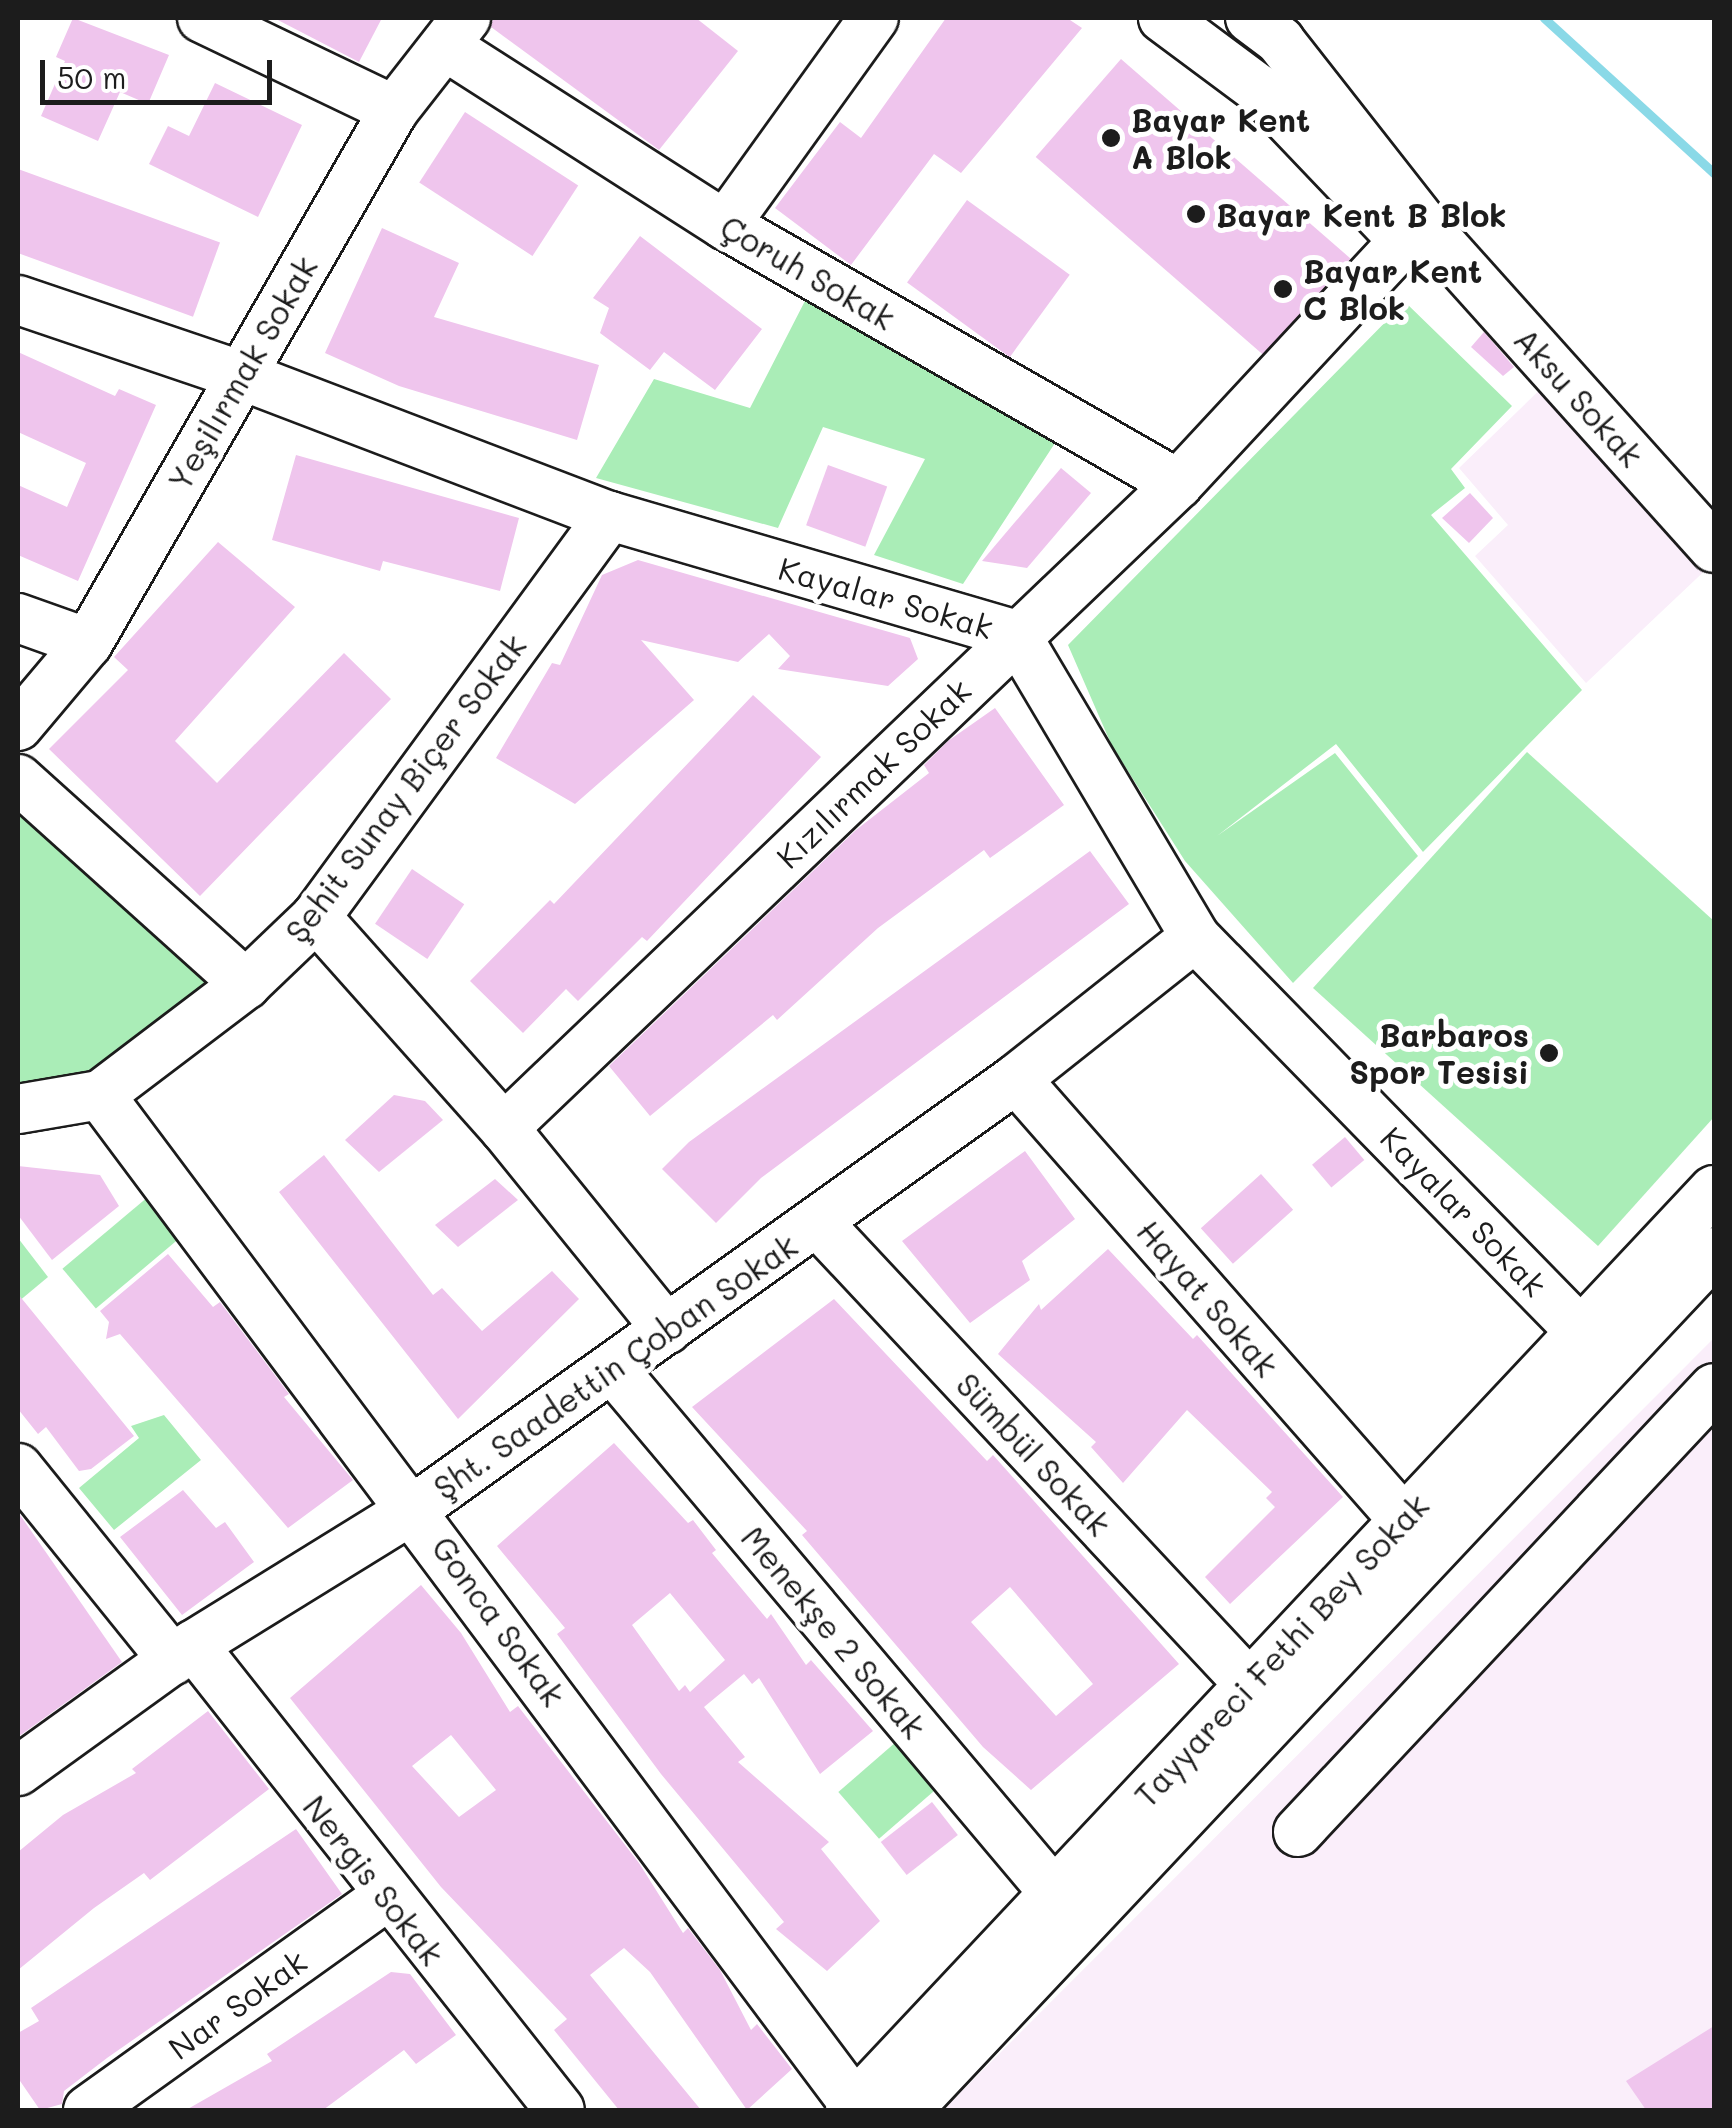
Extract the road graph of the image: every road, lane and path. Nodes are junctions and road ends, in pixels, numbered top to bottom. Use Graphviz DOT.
graph roads {
  1 [pos="202,18"];
  2 [pos="874,18"];
  3 [pos="1163,18"];
  4 [pos="1250,18"];
  5 [pos="455,32"];
  6 [pos="394,110"];
  7 [pos="724,225"];
  8 [pos="18,300"];
  9 [pos="240,374"];
  10 [pos="1178,484"];
  11 [pos="610,516"];
  12 [pos="1714,548"];
  13 [pos="18,618"];
  14 [pos="1016,636"];
  15 [pos="88,642"];
  16 [pos="18,726"];
  17 [pos="18,779"];
  18 [pos="316,916"];
  19 [pos="1195,937"];
  20 [pos="246,984"];
  21 [pos="1016,1079"];
  22 [pos="100,1095"];
  23 [pos="18,1109"];
  24 [pos="504,1128"];
  25 [pos="1714,1190"];
  26 [pos="818,1223"];
  27 [pos="1714,1252"];
  28 [pos="667,1329"];
  29 [pos="1581,1332"];
  30 [pos="612,1368"];
  31 [pos="1714,1388"];
  32 [pos="18,1468"];
  33 [pos="415,1508"];
  34 [pos="1401,1518"];
  35 [pos="183,1652"];
  36 [pos="1250,1686"];
  37 [pos="18,1770"];
  38 [pos="1298,1832"];
  39 [pos="386,1897"];
  40 [pos="1069,1911"];
  41 [pos="852,2108"];
  42 [pos="88,2110"];
  43 [pos="560,2110"];
  44 [pos="907,2110"];
  1 -- 6 [label="street"];
  2 -- 7 [label="street"];
  3 -- 10 [label="street, Kızılırmak Sokak"];
  4 -- 12 [label="street, Aksu Sokak"];
  5 -- 6 [label="street, Yeşilırmak Sokak"];
  5 -- 7 [label="street, Çoruh Sokak"];
  6 -- 9 [label="street, Yeşilırmak Sokak"];
  7 -- 10 [label="street, Çoruh Sokak"];
  8 -- 9 [label="street, Kayalar Sokak"];
  9 -- 11 [label="street, Kayalar Sokak"];
  9 -- 15 [label="street, Yeşilırmak Sokak"];
  10 -- 14 [label="street, Kızılırmak Sokak"];
  11 -- 14 [label="street, Kayalar Sokak"];
  11 -- 18 [label="street, Şehit Sunay Biçer Sokak"];
  13 -- 15 [label="street"];
  14 -- 19 [label="street, Kayalar Sokak"];
  14 -- 24 [label="street, Kızılırmak Sokak"];
  15 -- 16 [label="street, Yeşilırmak Sokak"];
  17 -- 20 [label="street"];
  18 -- 20 [label="street, Şehit Sunay Biçer Sokak"];
  18 -- 24 [label="street"];
  19 -- 21 [label="street, Şht. Saadettin Çoban Sokak"];
  19 -- 29 [label="street, Kayalar Sokak"];
  20 -- 22 [label="street, Şehit Sunay Biçer Sokak"];
  21 -- 26 [label="street, Şht. Saadettin Çoban Sokak"];
  21 -- 34 [label="street, Hayat Sokak"];
  22 -- 23 [label="street, Şehit Sunay Biçer Sokak"];
  22 -- 33 [label="street, Gonca Sokak"];
  24 -- 28 [label="street"];
  25 -- 29 [label="street, Tayyareci Fethi Bey Sokak"];
  26 -- 28 [label="street, Şht. Saadettin Çoban Sokak"];
  26 -- 36 [label="street, Sümbül Sokak"];
  27 -- 40 [label="street, Tayyareci Fethi Bey Sokak"];
  28 -- 30 [label="street, Şht. Saadettin Çoban Sokak"];
  29 -- 34 [label="street, Tayyareci Fethi Bey Sokak"];
  30 -- 33 [label="street, Şht. Saadettin Çoban Sokak"];
  30 -- 40 [label="street, Menekşe 2 Sokak"];
  31 -- 38 [label="street"];
  32 -- 35 [label="street, Nergis Sokak"];
  33 -- 35 [label="street, Şht. Saadettin Çoban Sokak"];
  33 -- 41 [label="street, Gonca Sokak"];
  34 -- 36 [label="street, Tayyareci Fethi Bey Sokak"];
  35 -- 37 [label="street, Şht. Saadettin Çoban Sokak"];
  35 -- 39 [label="street, Nergis Sokak"];
  36 -- 40 [label="street, Tayyareci Fethi Bey Sokak"];
  39 -- 42 [label="street, Nar Sokak"];
  39 -- 43 [label="street, Nergis Sokak"];
  40 -- 41 [label="street, Tayyareci Fethi Bey Sokak"];
  40 -- 44 [label="street, Tayyareci Fethi Bey Sokak"];
}
